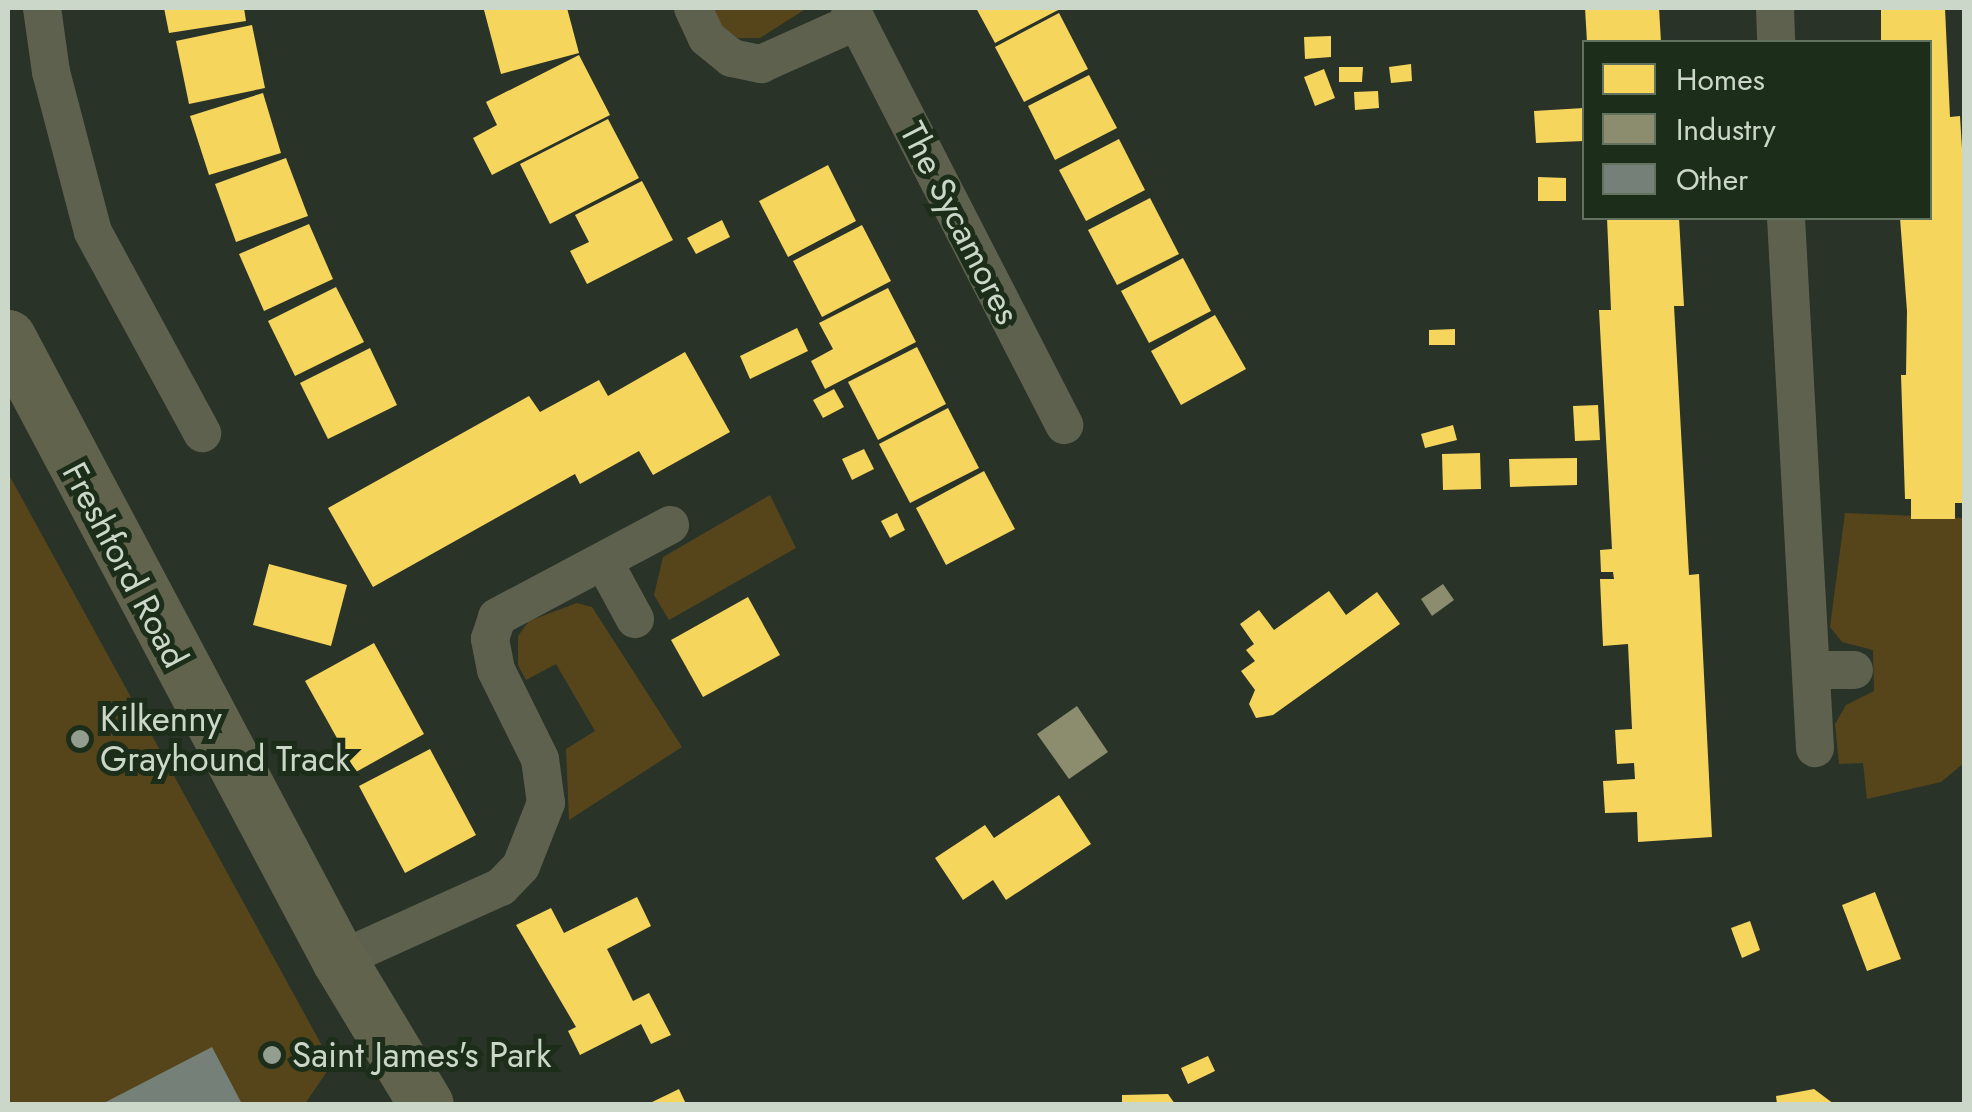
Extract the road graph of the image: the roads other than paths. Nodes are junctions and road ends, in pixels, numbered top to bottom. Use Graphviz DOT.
graph roads {
  1 [pos="42,8"];
  2 [pos="693,8"];
  3 [pos="1774,8"];
  4 [pos="854,14"];
  5 [pos="1776,40"];
  6 [pos="1786,220"];
  7 [pos="8,337"];
  8 [pos="1064,424"];
  9 [pos="202,433"];
  10 [pos="670,525"];
  11 [pos="604,562"];
  12 [pos="635,619"];
  13 [pos="1811,670"];
  14 [pos="1854,670"];
  15 [pos="1815,748"];
  16 [pos="339,960"];
  17 [pos="426,1104"];
  1 -- 9 [label="street"];
  2 -- 4 [label="street, The Sycamores"];
  3 -- 5 [label="street"];
  4 -- 8 [label="street, The Sycamores"];
  6 -- 13 [label="street"];
  7 -- 16 [label="main road, Freshford Road"];
  10 -- 11 [label="street"];
  11 -- 12 [label="street"];
  11 -- 16 [label="street"];
  13 -- 14 [label="street"];
  13 -- 15 [label="street"];
  16 -- 17 [label="main road, Freshford Road"];
}
